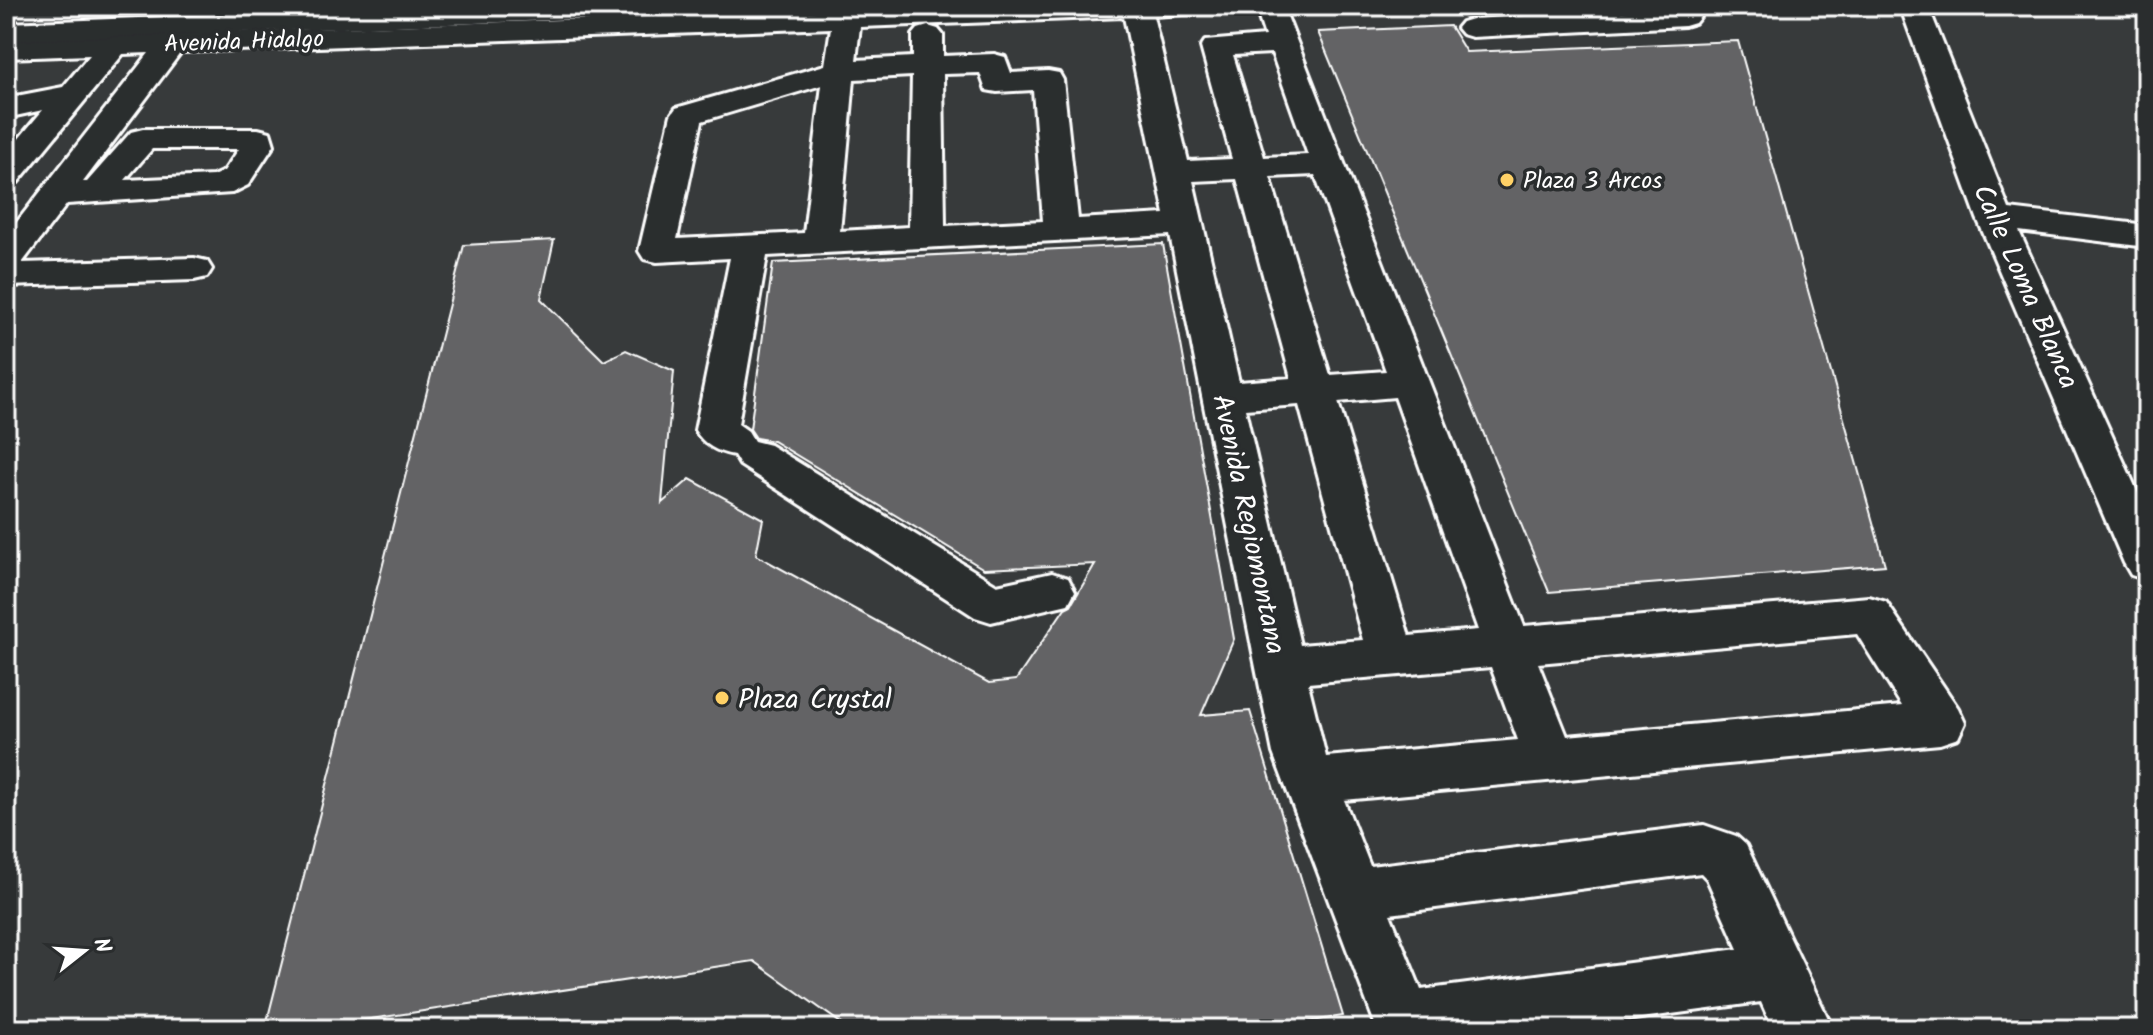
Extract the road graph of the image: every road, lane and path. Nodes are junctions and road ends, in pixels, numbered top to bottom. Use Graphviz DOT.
graph roads {
  1 [pos="30,6"];
  2 [pos="679,6"];
  3 [pos="1201,6"];
  4 [pos="1269,6"];
  5 [pos="1914,6"];
  6 [pos="6,7"];
  7 [pos="1135,7"];
  8 [pos="1576,14"];
  9 [pos="928,16"];
  10 [pos="1685,17"];
  11 [pos="847,19"];
  12 [pos="1472,28"];
  13 [pos="6,32"];
  14 [pos="179,34"];
  15 [pos="122,36"];
  16 [pos="1283,44"];
  17 [pos="6,49"];
  18 [pos="928,66"];
  19 [pos="839,70"];
  20 [pos="73,94"];
  21 [pos="6,108"];
  22 [pos="1327,164"];
  23 [pos="10,166"];
  24 [pos="1251,168"];
  25 [pos="1174,172"];
  26 [pos="97,192"];
  27 [pos="56,194"];
  28 [pos="1995,218"];
  29 [pos="1185,224"];
  30 [pos="1061,230"];
  31 [pos="2147,236"];
  32 [pos="927,237"];
  33 [pos="821,242"];
  34 [pos="751,245"];
  35 [pos="6,260"];
  36 [pos="194,269"];
  37 [pos="6,275"];
  38 [pos="1408,383"];
  39 [pos="1315,390"];
  40 [pos="1222,397"];
  41 [pos="2130,483"];
  42 [pos="2147,563"];
  43 [pos="1052,591"];
  44 [pos="1506,648"];
  45 [pos="1392,658"];
  46 [pos="1280,666"];
  47 [pos="1550,759"];
  48 [pos="1310,781"];
  49 [pos="1354,893"];
  50 [pos="1777,972"];
  51 [pos="1405,1025"];
  52 [pos="1803,1029"];
  1 -- 6 [label="street"];
  2 -- 14 [label="street"];
  3 -- 7 [label="street, Avenida Hidalgo"];
  4 -- 16 [label="street"];
  5 -- 28 [label="street, Calle Loma Blanca"];
  7 -- 9 [label="street, Avenida Hidalgo"];
  7 -- 25 [label="street, Avenida Regiomontana"];
  8 -- 10 [label="street"];
  8 -- 12 [label="street"];
  9 -- 11 [label="street, Avenida Hidalgo"];
  9 -- 18 [label="street"];
  11 -- 14 [label="street, Avenida Hidalgo"];
  11 -- 19 [label="street"];
  13 -- 15 [label="street"];
  14 -- 15 [label="street, Avenida Hidalgo"];
  14 -- 27 [label="street"];
  15 -- 17 [label="street, Avenida Hidalgo"];
  15 -- 20 [label="street"];
  16 -- 22 [label="street"];
  16 -- 24 [label="street"];
  18 -- 19 [label="street"];
  18 -- 30 [label="street"];
  18 -- 32 [label="street"];
  19 -- 33 [label="street"];
  19 -- 34 [label="street"];
  20 -- 21 [label="street"];
  20 -- 23 [label="street"];
  22 -- 24 [label="street"];
  22 -- 38 [label="street"];
  24 -- 25 [label="street"];
  24 -- 39 [label="street"];
  25 -- 29 [label="street, Avenida Regiomontana"];
  26 -- 27 [label="street"];
  27 -- 35 [label="street"];
  28 -- 31 [label="street"];
  28 -- 41 [label="street, Calle Loma Blanca"];
  29 -- 30 [label="street"];
  29 -- 40 [label="street, Avenida Regiomontana"];
  30 -- 32 [label="street"];
  32 -- 33 [label="street"];
  33 -- 34 [label="street"];
  34 -- 43 [label="street"];
  36 -- 37 [label="street"];
  38 -- 39 [label="street"];
  38 -- 44 [label="street"];
  39 -- 40 [label="street"];
  39 -- 45 [label="street"];
  40 -- 46 [label="street, Avenida Regiomontana"];
  41 -- 42 [label="street, Calle Loma Blanca"];
  44 -- 45 [label="street"];
  44 -- 47 [label="street"];
  44 -- 47 [label="street"];
  45 -- 46 [label="street"];
  46 -- 48 [label="street, Avenida Regiomontana"];
  47 -- 48 [label="street"];
  48 -- 49 [label="street, Avenida Regiomontana"];
  49 -- 50 [label="street"];
  49 -- 51 [label="street, Avenida Regiomontana"];
  50 -- 51 [label="street"];
  50 -- 52 [label="street"];
}
